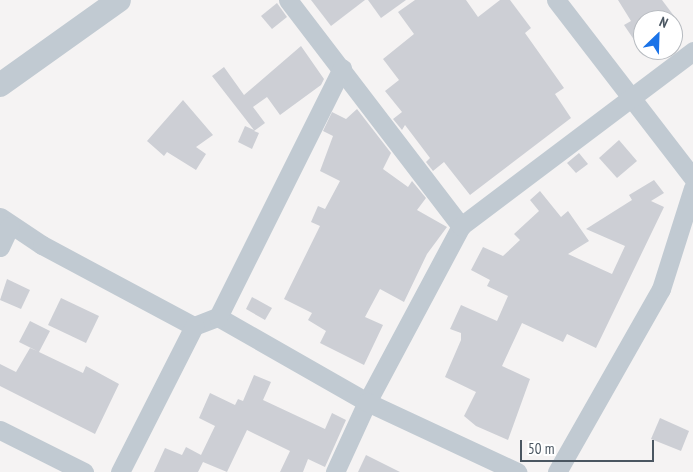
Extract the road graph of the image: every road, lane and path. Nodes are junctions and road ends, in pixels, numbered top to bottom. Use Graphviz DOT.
graph roads {
  1 [pos="119,0"];
  2 [pos="288,0"];
  3 [pos="556,0"];
  4 [pos="693,51"];
  5 [pos="342,68"];
  6 [pos="0,84"];
  7 [pos="629,95"];
  8 [pos="693,178"];
  9 [pos="693,188"];
  10 [pos="5,221"];
  11 [pos="461,226"];
  12 [pos="0,247"];
  13 [pos="218,318"];
  14 [pos="194,326"];
  15 [pos="367,402"];
  16 [pos="0,430"];
  17 [pos="84,472"];
  18 [pos="120,472"];
  19 [pos="335,472"];
  20 [pos="517,472"];
  21 [pos="558,472"];
  1 -- 6 [label="street"];
  2 -- 5 [label="street"];
  3 -- 7 [label="street"];
  4 -- 7 [label="street"];
  5 -- 11 [label="street"];
  5 -- 13 [label="street"];
  7 -- 8 [label="street"];
  7 -- 11 [label="street"];
  9 -- 21 [label="street"];
  10 -- 12 [label="street"];
  10 -- 14 [label="street"];
  11 -- 15 [label="street"];
  13 -- 14 [label="street"];
  13 -- 15 [label="street"];
  14 -- 18 [label="street"];
  15 -- 19 [label="street"];
  15 -- 20 [label="street"];
  16 -- 17 [label="street"];
}
